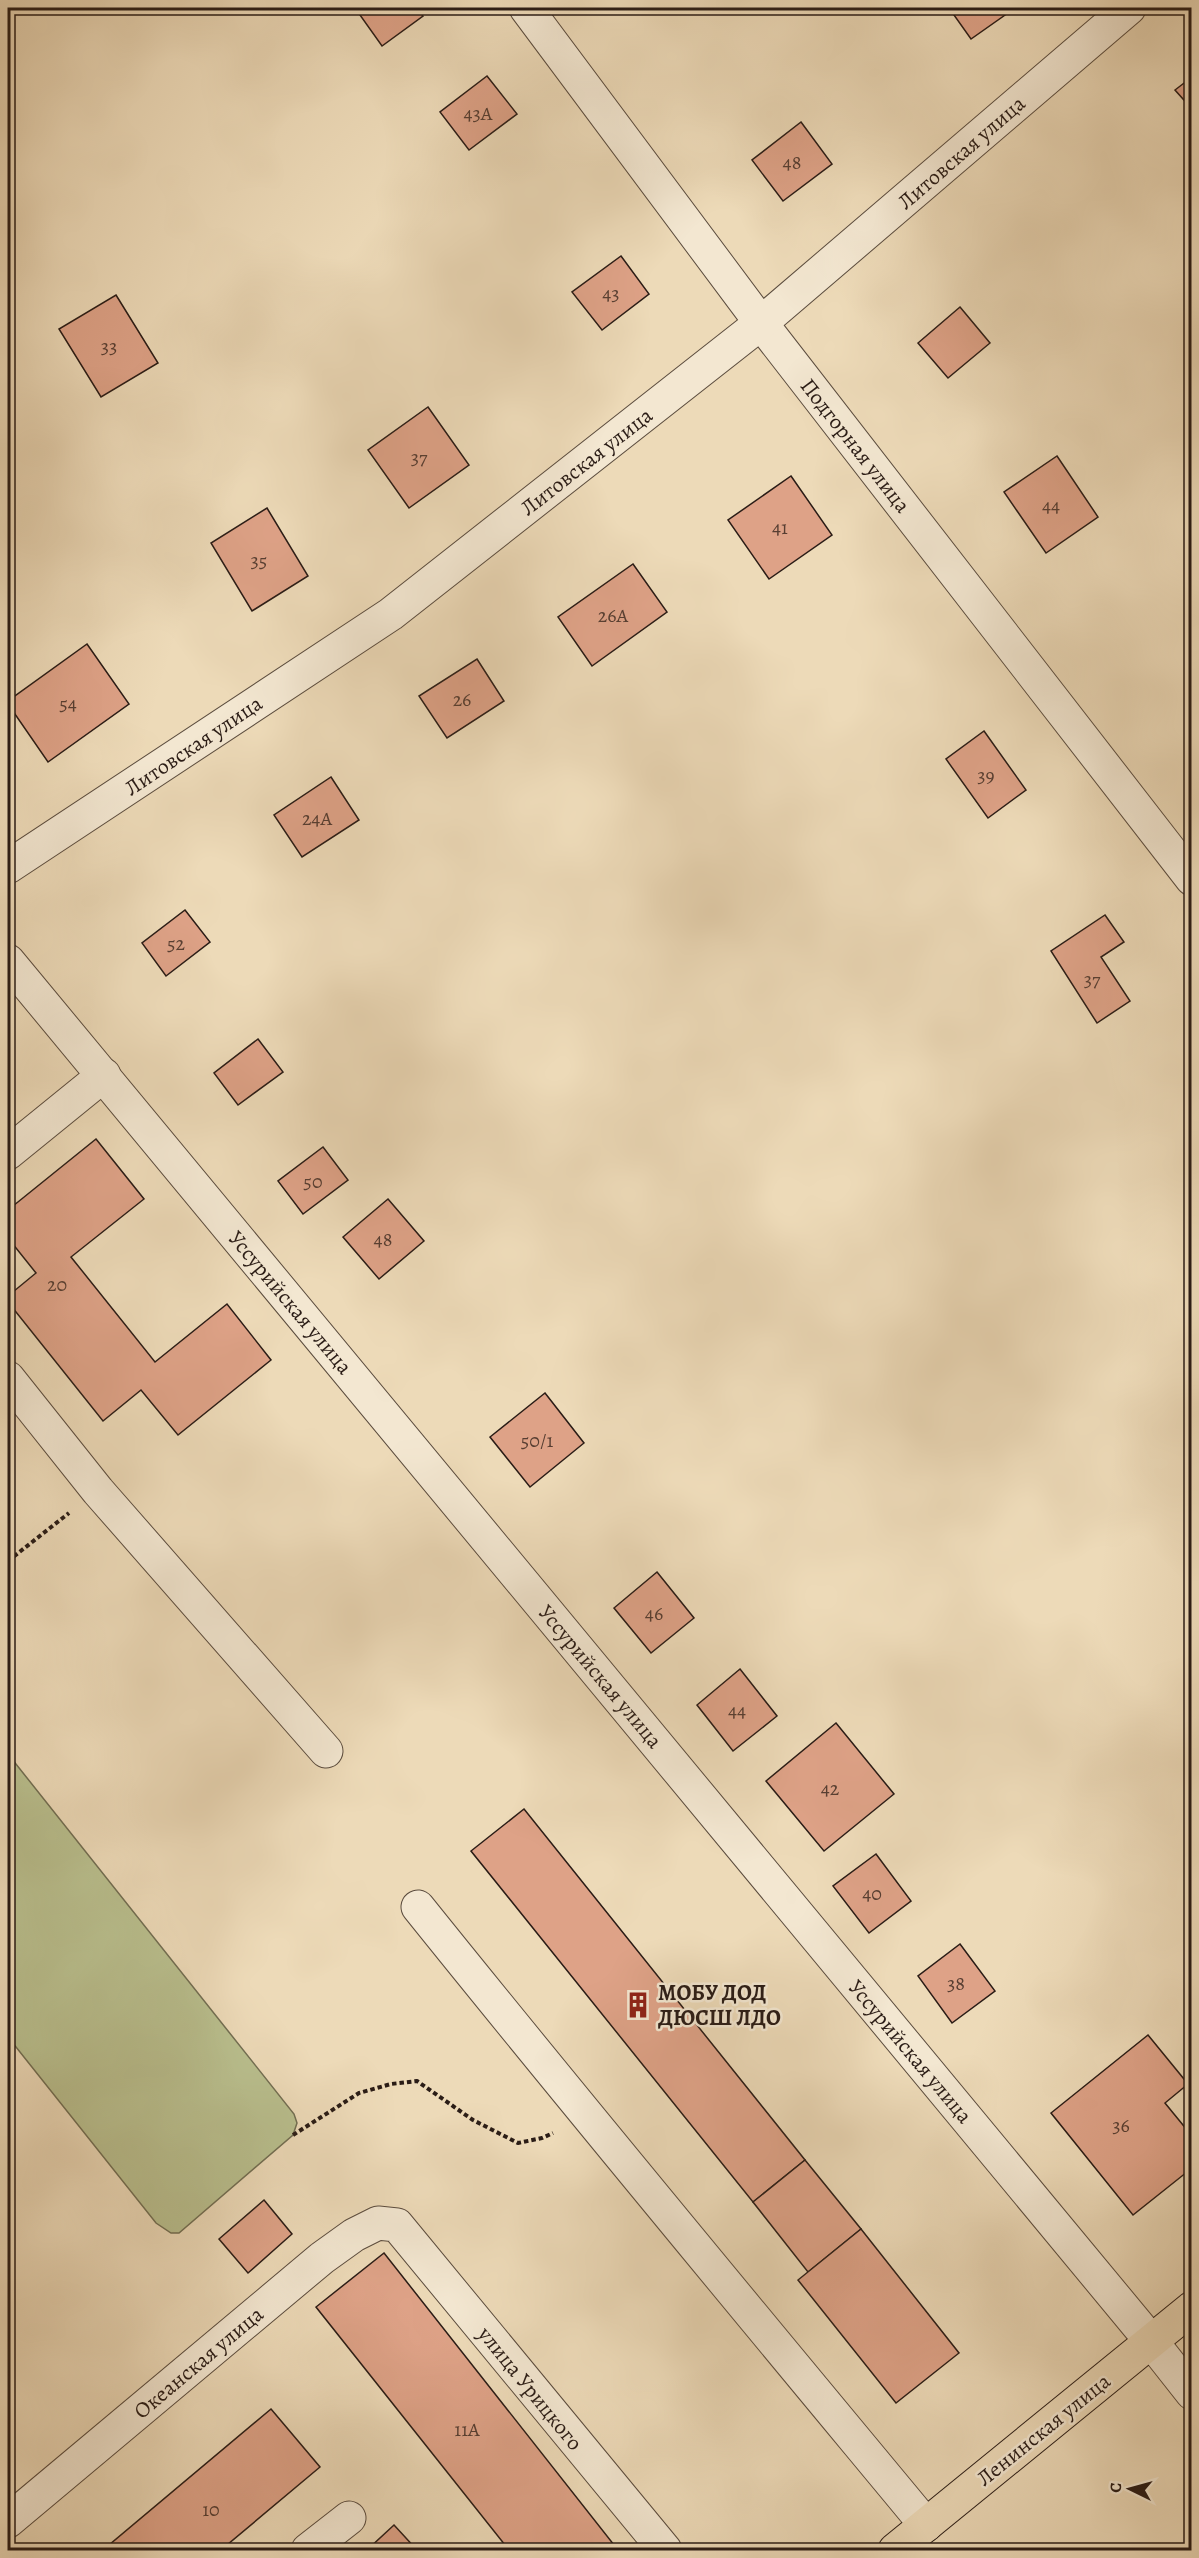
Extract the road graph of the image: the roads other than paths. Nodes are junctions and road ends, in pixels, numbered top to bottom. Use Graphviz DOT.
graph roads {
  1 [pos="526,8"];
  2 [pos="1129,8"];
  3 [pos="761,323"];
  4 [pos="8,867"];
  5 [pos="1191,879"];
  6 [pos="8,961"];
  7 [pos="104,1075"];
  8 [pos="8,1153"];
  9 [pos="8,1378"];
  10 [pos="326,1751"];
  11 [pos="418,1907"];
  12 [pos="397,2225"];
  13 [pos="1191,2308"];
  14 [pos="1151,2341"];
  15 [pos="1191,2393"];
  16 [pos="349,2518"];
  17 [pos="8,2521"];
  18 [pos="926,2525"];
  19 [pos="308,2550"];
  20 [pos="665,2550"];
  21 [pos="895,2550"];
  1 -- 3 [label="street, Подгорная улица"];
  2 -- 3 [label="street, Литовская улица"];
  3 -- 4 [label="street, Литовская улица"];
  3 -- 5 [label="street, Подгорная улица"];
  6 -- 7 [label="street, Уссурийская улица"];
  7 -- 8 [label="street"];
  7 -- 14 [label="street, Уссурийская улица"];
  9 -- 10 [label="street"];
  11 -- 18 [label="street"];
  12 -- 17 [label="street, Океанская улица"];
  12 -- 20 [label="street, улица Урицкого"];
  13 -- 14 [label="main road, Ленинская улица"];
  14 -- 15 [label="street, Уссурийская улица"];
  14 -- 18 [label="main road, Ленинская улица"];
  16 -- 19 [label="street"];
  18 -- 21 [label="main road, Ленинская улица"];
}
